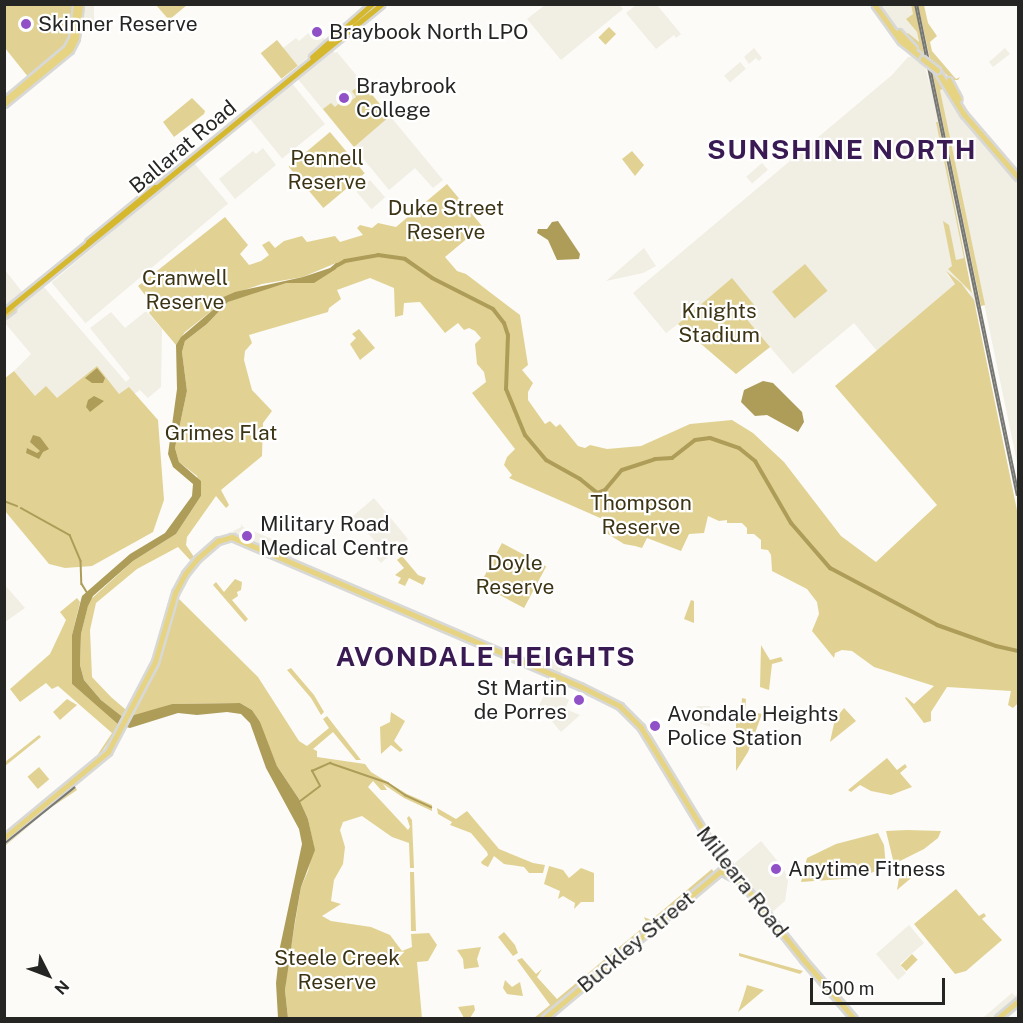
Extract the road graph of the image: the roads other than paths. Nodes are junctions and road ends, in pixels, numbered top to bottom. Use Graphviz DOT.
graph roads {
  1 [pos="78,4"];
  2 [pos="372,4"];
  3 [pos="381,4"];
  4 [pos="875,5"];
  5 [pos="4,103"];
  6 [pos="1018,177"];
  7 [pos="4,312"];
  8 [pos="667,771"];
  9 [pos="4,839"];
  10 [pos="721,861"];
  11 [pos="727,866"];
  12 [pos="718,873"];
  13 [pos="737,880"];
  14 [pos="804,960"];
  15 [pos="1018,1003"];
  16 [pos="545,1018"];
  17 [pos="854,1018"];
  18 [pos="998,1018"];
  19 [pos="1002,1018"];
  1 -- 5 [label="main road"];
  2 -- 7 [label="highway, Ballarat Road"];
  3 -- 7 [label="highway, Ballarat Road"];
  4 -- 6 [label="main road, bridge"];
  8 -- 9 [label="main road, Milleara Road"];
  8 -- 10 [label="main road, Milleara Road"];
  8 -- 11 [label="main road, Milleara Road"];
  10 -- 11 [label="main road, Milleara Road"];
  10 -- 12 [label="main road"];
  11 -- 12 [label="main road, Buckley Street"];
  11 -- 13 [label="main road, Milleara Road"];
  11 -- 14 [label="main road, Milleara Road"];
  12 -- 13 [label="main road"];
  12 -- 16 [label="main road, Buckley Street"];
  13 -- 14 [label="main road, Milleara Road"];
  14 -- 17 [label="main road, Milleara Road"];
  15 -- 18 [label="main road"];
  15 -- 19 [label="main road"];
}
